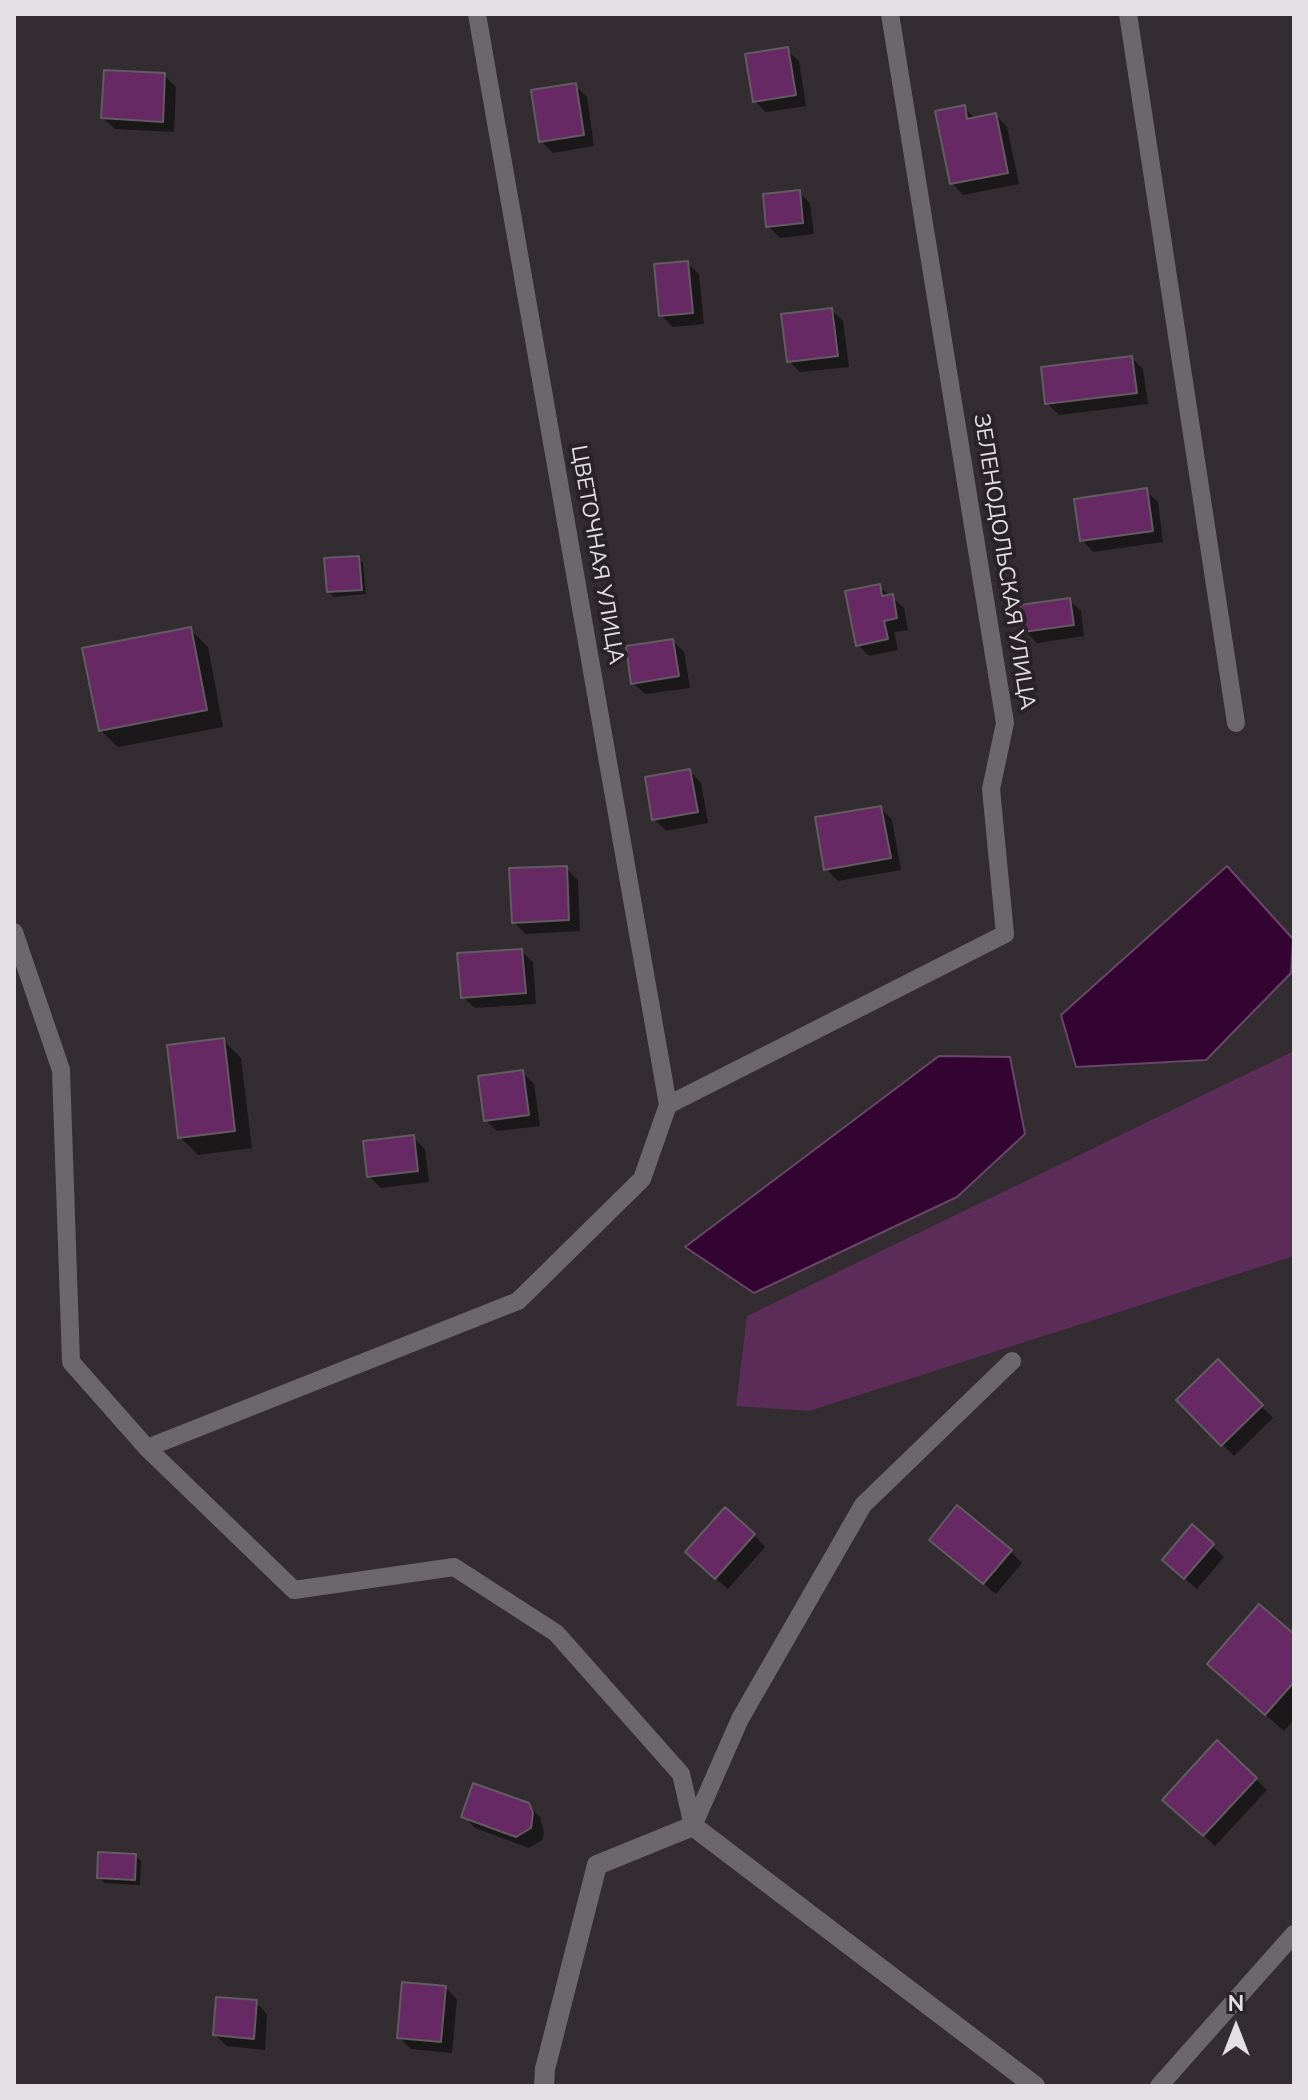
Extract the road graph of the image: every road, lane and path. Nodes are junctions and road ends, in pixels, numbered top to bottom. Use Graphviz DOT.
graph roads {
  1 [pos="477,14"];
  2 [pos="890,14"];
  3 [pos="1128,14"];
  4 [pos="1236,723"];
  5 [pos="14,932"];
  6 [pos="668,1105"];
  7 [pos="1012,1361"];
  8 [pos="147,1448"];
  9 [pos="693,1826"];
  10 [pos="1294,1934"];
  11 [pos="544,2086"];
  12 [pos="1035,2086"];
  13 [pos="1159,2086"];
  1 -- 6 [label="lane, ЦВЕТОЧНАЯ УЛИЦА"];
  2 -- 6 [label="lane, ЗЕЛЕНОДОЛЬСКАЯ УЛИЦА"];
  3 -- 4 [label="lane"];
  5 -- 8 [label="lane"];
  6 -- 8 [label="lane"];
  7 -- 9 [label="lane"];
  8 -- 9 [label="lane"];
  9 -- 11 [label="street"];
  9 -- 12 [label="street"];
  10 -- 13 [label="lane"];
}
